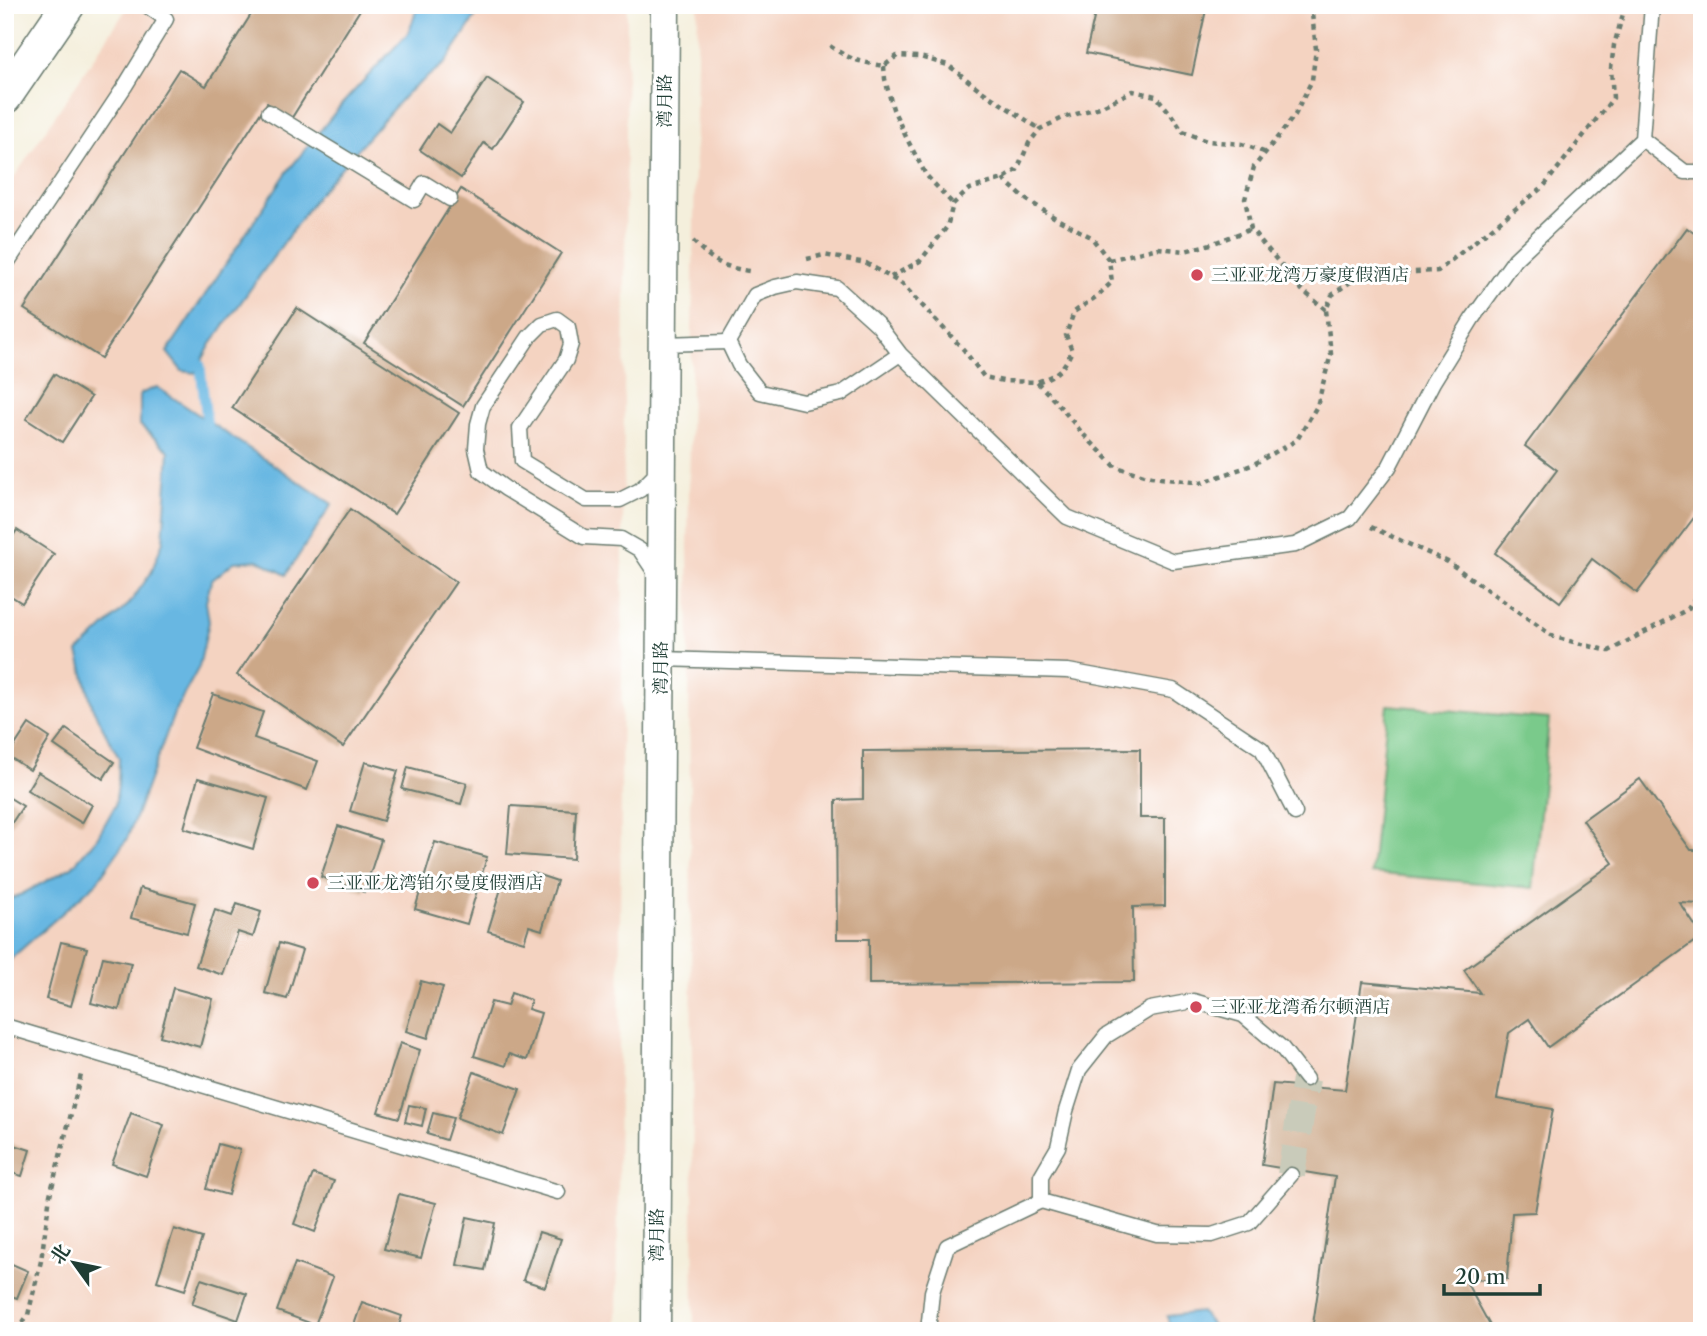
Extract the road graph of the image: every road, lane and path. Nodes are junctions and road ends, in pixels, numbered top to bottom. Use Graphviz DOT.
graph roads {
  1 [pos="68,5"];
  2 [pos="146,5"];
  3 [pos="665,5"];
  4 [pos="1311,5"];
  5 [pos="1618,5"];
  6 [pos="1652,5"];
  7 [pos="830,46"];
  8 [pos="884,66"];
  9 [pos="5,97"];
  10 [pos="269,112"];
  11 [pos="1040,129"];
  12 [pos="1642,139"];
  13 [pos="1264,152"];
  14 [pos="1702,172"];
  15 [pos="1003,179"];
  16 [pos="450,200"];
  17 [pos="953,204"];
  18 [pos="664,210"];
  19 [pos="1251,229"];
  20 [pos="799,260"];
  21 [pos="1109,260"];
  22 [pos="5,266"];
  23 [pos="760,273"];
  24 [pos="890,277"];
  25 [pos="1326,310"];
  26 [pos="728,342"];
  27 [pos="663,344"];
  28 [pos="900,354"];
  29 [pos="1037,382"];
  30 [pos="662,468"];
  31 [pos="1350,518"];
  32 [pos="661,582"];
  33 [pos="1702,586"];
  34 [pos="661,659"];
  35 [pos="1295,813"];
  36 [pos="5,1026"];
  37 [pos="87,1051"];
  38 [pos="1306,1079"];
  39 [pos="1291,1175"];
  40 [pos="558,1192"];
  41 [pos="1041,1201"];
  42 [pos="17,1331"];
  43 [pos="656,1331"];
  44 [pos="928,1331"];
  1 -- 9 [label="street"];
  2 -- 22 [label="lane"];
  3 -- 18 [label="street, 湾月路"];
  4 -- 13 [label="path"];
  5 -- 25 [label="path"];
  6 -- 12 [label="lane"];
  7 -- 8 [label="path"];
  8 -- 11 [label="path"];
  8 -- 17 [label="path"];
  10 -- 16 [label="lane"];
  11 -- 13 [label="path"];
  11 -- 15 [label="path"];
  12 -- 14 [label="lane"];
  12 -- 31 [label="lane"];
  13 -- 19 [label="path"];
  15 -- 17 [label="path"];
  15 -- 21 [label="path"];
  17 -- 24 [label="path"];
  18 -- 23 [label="path"];
  18 -- 27 [label="street, 湾月路"];
  19 -- 21 [label="path"];
  19 -- 25 [label="path"];
  20 -- 24 [label="path"];
  21 -- 29 [label="path"];
  24 -- 29 [label="path"];
  25 -- 29 [label="path"];
  26 -- 27 [label="lane"];
  26 -- 28 [label="lane"];
  26 -- 28 [label="lane"];
  27 -- 30 [label="street, 湾月路"];
  28 -- 31 [label="lane"];
  30 -- 32 [label="street, 湾月路"];
  30 -- 32 [label="lane"];
  31 -- 33 [label="path"];
  32 -- 34 [label="street, 湾月路"];
  34 -- 35 [label="lane"];
  34 -- 43 [label="street, 湾月路"];
  36 -- 37 [label="lane"];
  37 -- 40 [label="lane"];
  37 -- 42 [label="path"];
  38 -- 41 [label="lane"];
  39 -- 41 [label="lane"];
  41 -- 44 [label="lane"];
}
